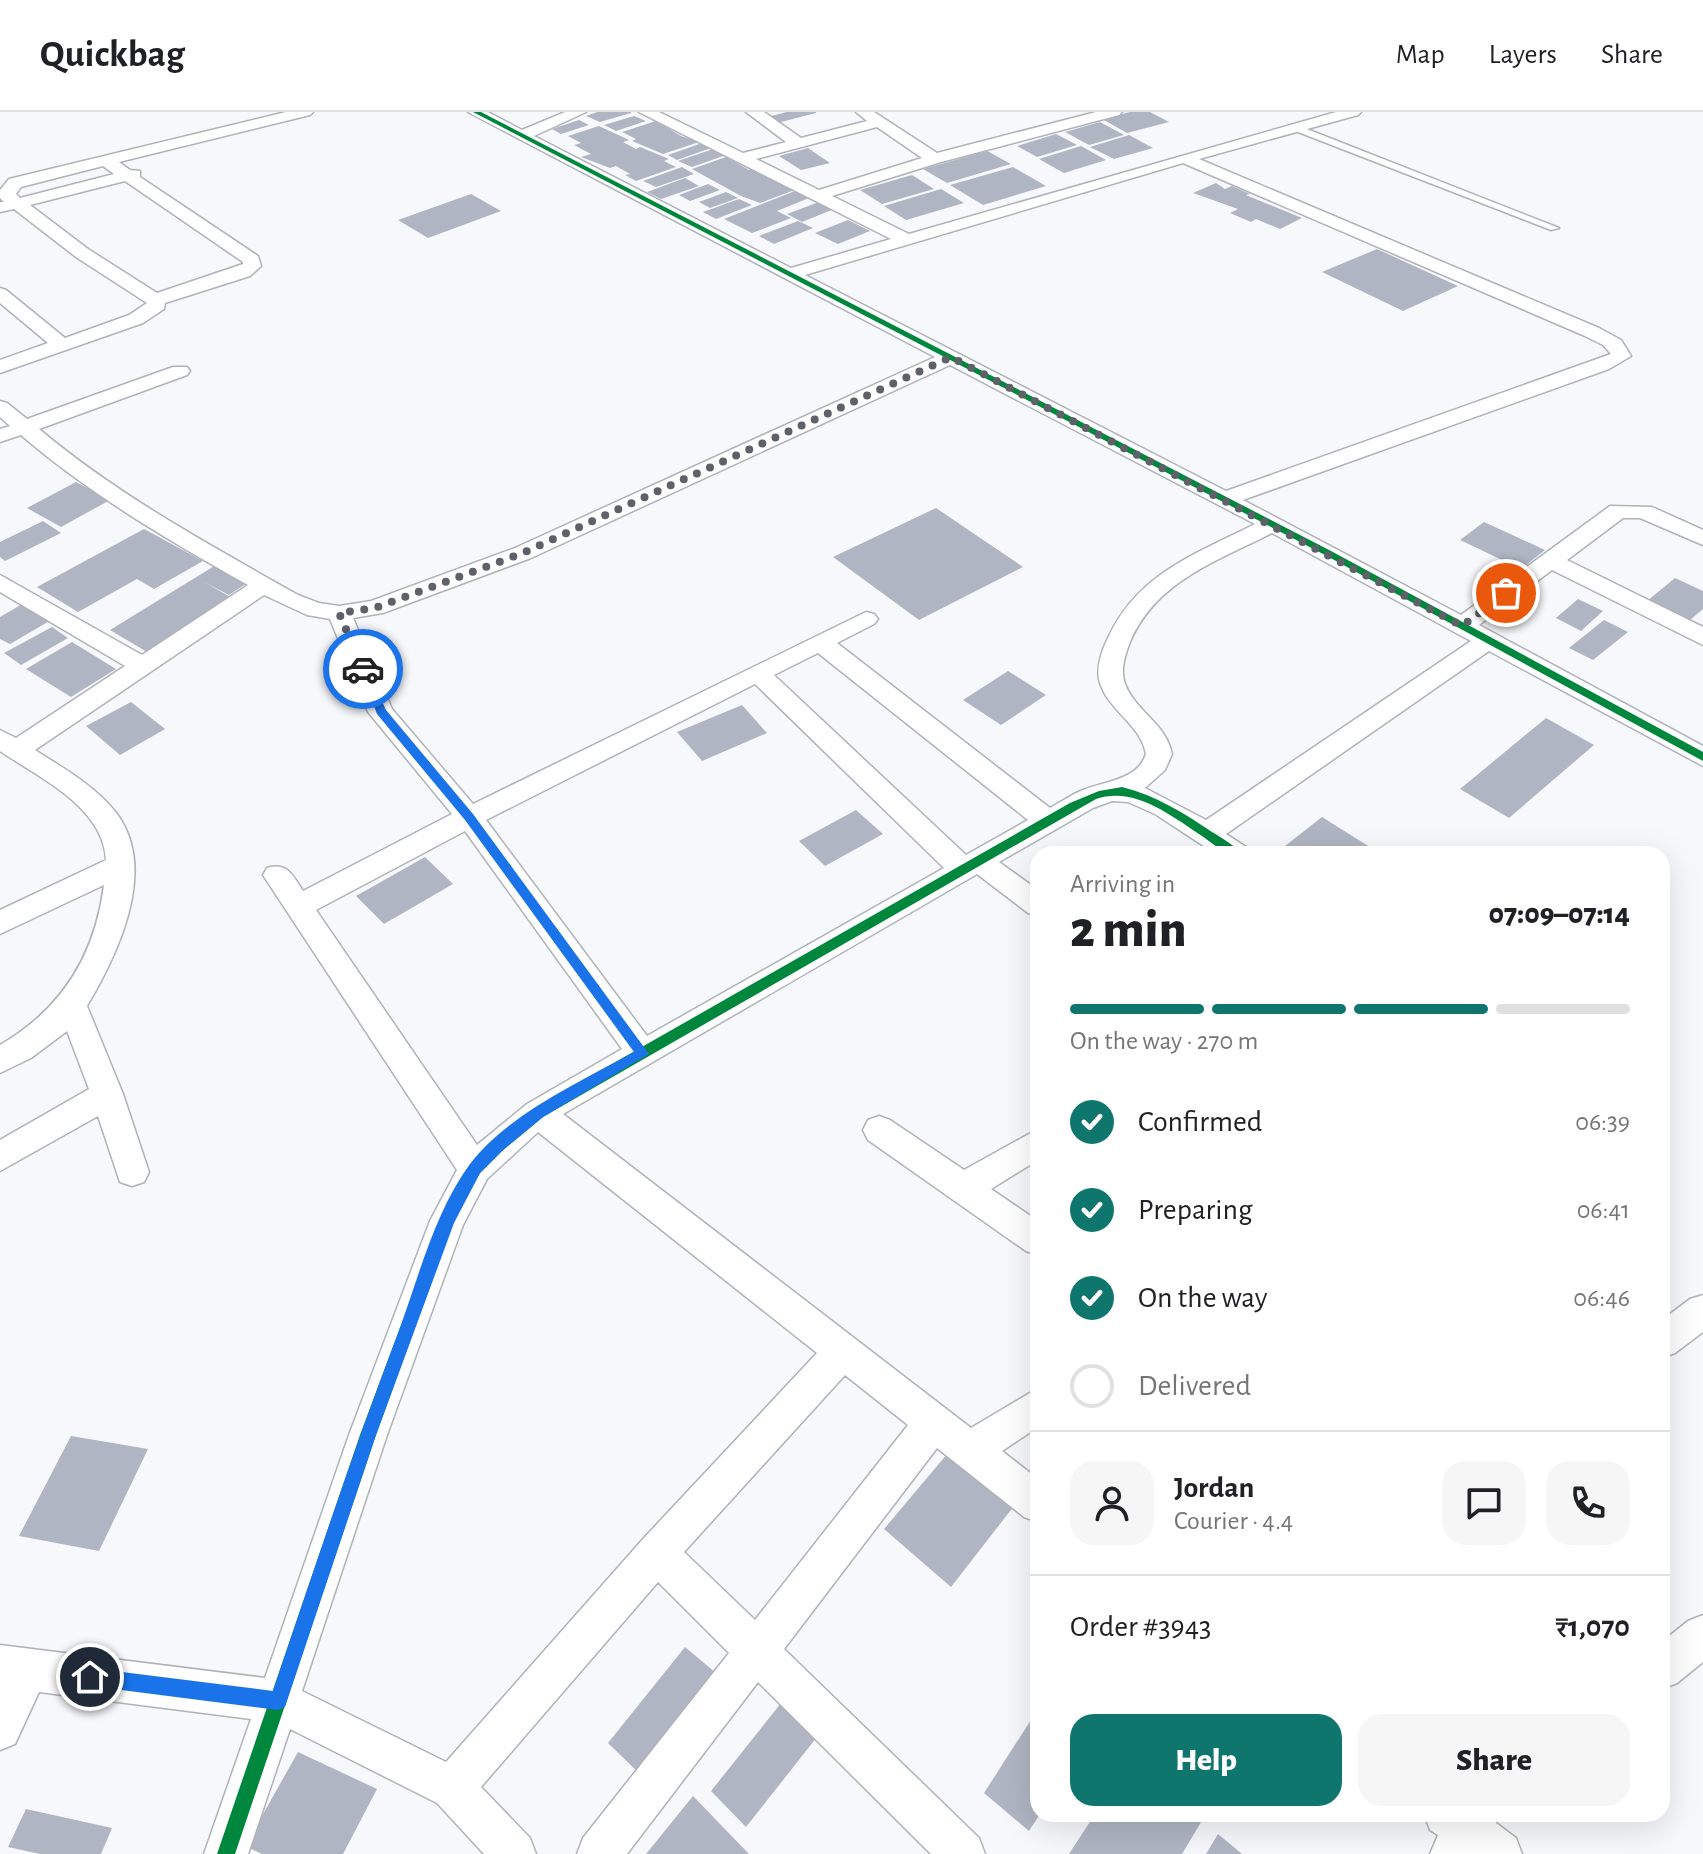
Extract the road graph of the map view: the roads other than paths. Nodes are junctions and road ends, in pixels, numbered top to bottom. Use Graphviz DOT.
graph roads {
  1 [pos="305,112"];
  2 [pos="476,112"];
  3 [pos="578,112"];
  4 [pos="647,112"];
  5 [pos="754,112"];
  6 [pos="864,112"];
  7 [pos="1114,112"];
  8 [pos="1353,112"];
  9 [pos="1089,115"];
  10 [pos="1276,117"];
  11 [pos="879,122"];
  12 [pos="1296,128"];
  13 [pos="521,136"];
  14 [pos="798,143"];
  15 [pos="741,158"];
  16 [pos="1184,158"];
  17 [pos="935,159"];
  18 [pos="104,160"];
  19 [pos="155,169"];
  20 [pos="127,175"];
  21 [pos="820,195"];
  22 [pos="8,206"];
  23 [pos="1554,228"];
  24 [pos="906,239"];
  25 [pos="790,274"];
  26 [pos="0,294"];
  27 [pos="155,300"];
  28 [pos="62,345"];
  29 [pos="951,357"];
  30 [pos="0,367"];
  31 [pos="180,371"];
  32 [pos="0,407"];
  33 [pos="24,427"];
  34 [pos="0,436"];
  35 [pos="1225,499"];
  36 [pos="1273,524"];
  37 [pos="1703,538"];
  38 [pos="1550,560"];
  39 [pos="0,582"];
  40 [pos="264,585"];
  41 [pos="339,613"];
  42 [pos="866,619"];
  43 [pos="1462,626"];
  44 [pos="1703,637"];
  45 [pos="1489,640"];
  46 [pos="820,642"];
  47 [pos="142,666"];
  48 [pos="758,673"];
  49 [pos="8,745"];
  50 [pos="1703,757"];
  51 [pos="1122,791"];
  52 [pos="469,817"];
  53 [pos="1048,821"];
  54 [pos="1206,834"];
  55 [pos="1224,846"];
  56 [pos="120,865"];
  57 [pos="972,865"];
  58 [pos="277,875"];
  59 [pos="1030,900"];
  60 [pos="298,907"];
  61 [pos="0,923"];
  62 [pos="72,1006"];
  63 [pos="643,1054"];
  64 [pos="0,1060"];
  65 [pos="107,1094"];
  66 [pos="538,1113"];
  67 [pos="879,1130"];
  68 [pos="1030,1148"];
  69 [pos="0,1157"];
  70 [pos="475,1169"];
  71 [pos="132,1172"];
  72 [pos="963,1188"];
  73 [pos="1030,1234"];
  74 [pos="1703,1311"];
  75 [pos="1670,1335"];
  76 [pos="843,1351"];
  77 [pos="1030,1411"];
  78 [pos="934,1422"];
  79 [pos="970,1450"];
  80 [pos="1030,1497"];
  81 [pos="657,1553"];
  82 [pos="1703,1636"];
  83 [pos="756,1651"];
  84 [pos="1670,1662"];
  85 [pos="14,1668"];
  86 [pos="278,1701"];
  87 [pos="0,1729"];
  88 [pos="452,1788"];
  89 [pos="1460,1827"];
  90 [pos="226,1854"];
  91 [pos="514,1854"];
  92 [pos="599,1854"];
  93 [pos="963,1854"];
  94 [pos="1500,1854"];
  1 -- 18 [label="street"];
  2 -- 13 [label="street"];
  3 -- 13 [label="street"];
  4 -- 15 [label="street"];
  5 -- 14 [label="street"];
  6 -- 11 [label="street"];
  7 -- 9 [label="street"];
  8 -- 12 [label="street"];
  9 -- 17 [label="street"];
  10 -- 12 [label="street"];
  11 -- 14 [label="street"];
  11 -- 17 [label="street"];
  12 -- 16 [label="street"];
  12 -- 23 [label="lane"];
  13 -- 25 [label="street"];
  14 -- 15 [label="street"];
  15 -- 21 [label="street"];
  16 -- 24 [label="street"];
  16 -- 35 [label="street"];
  17 -- 21 [label="street"];
  18 -- 20 [label="street"];
  18 -- 22 [label="street"];
  19 -- 20 [label="street"];
  20 -- 22 [label="street"];
  20 -- 27 [label="street"];
  21 -- 24 [label="street"];
  22 -- 27 [label="street"];
  24 -- 25 [label="street"];
  25 -- 29 [label="street"];
  26 -- 28 [label="street"];
  27 -- 28 [label="street"];
  28 -- 30 [label="street"];
  29 -- 35 [label="street"];
  29 -- 41 [label="street"];
  31 -- 33 [label="street"];
  32 -- 33 [label="street"];
  33 -- 34 [label="street"];
  33 -- 40 [label="street"];
  35 -- 36 [label="street"];
  36 -- 43 [label="street"];
  36 -- 51 [label="street"];
  37 -- 38 [label="street"];
  38 -- 43 [label="street"];
  38 -- 44 [label="street"];
  39 -- 47 [label="street"];
  40 -- 41 [label="street"];
  40 -- 47 [label="street"];
  41 -- 52 [label="street"];
  42 -- 46 [label="street"];
  43 -- 45 [label="street"];
  45 -- 50 [label="street"];
  45 -- 54 [label="street"];
  46 -- 48 [label="street"];
  46 -- 53 [label="street"];
  47 -- 49 [label="street"];
  48 -- 52 [label="street"];
  48 -- 57 [label="street"];
  49 -- 56 [label="street"];
  51 -- 53 [label="street"];
  51 -- 54 [label="street"];
  52 -- 60 [label="street"];
  52 -- 63 [label="street"];
  53 -- 57 [label="street"];
  54 -- 55 [label="street"];
  56 -- 61 [label="street"];
  56 -- 62 [label="street"];
  57 -- 59 [label="street"];
  57 -- 63 [label="street"];
  58 -- 60 [label="street"];
  60 -- 70 [label="street"];
  62 -- 64 [label="street"];
  62 -- 65 [label="street"];
  63 -- 66 [label="street"];
  65 -- 69 [label="street"];
  65 -- 71 [label="street"];
  66 -- 70 [label="street"];
  66 -- 76 [label="street"];
  67 -- 72 [label="street"];
  68 -- 72 [label="street"];
  70 -- 86 [label="street"];
  72 -- 73 [label="street"];
  74 -- 75 [label="street"];
  76 -- 78 [label="street"];
  76 -- 81 [label="street"];
  77 -- 79 [label="street"];
  78 -- 79 [label="street"];
  78 -- 83 [label="street"];
  79 -- 80 [label="street"];
  81 -- 83 [label="street"];
  81 -- 88 [label="street"];
  82 -- 84 [label="street"];
  83 -- 92 [label="street"];
  83 -- 93 [label="street"];
  85 -- 86 [label="street"];
  85 -- 87 [label="street"];
  86 -- 88 [label="street"];
  86 -- 90 [label="street"];
  88 -- 91 [label="street"];
  89 -- 94 [label="street"];
}
